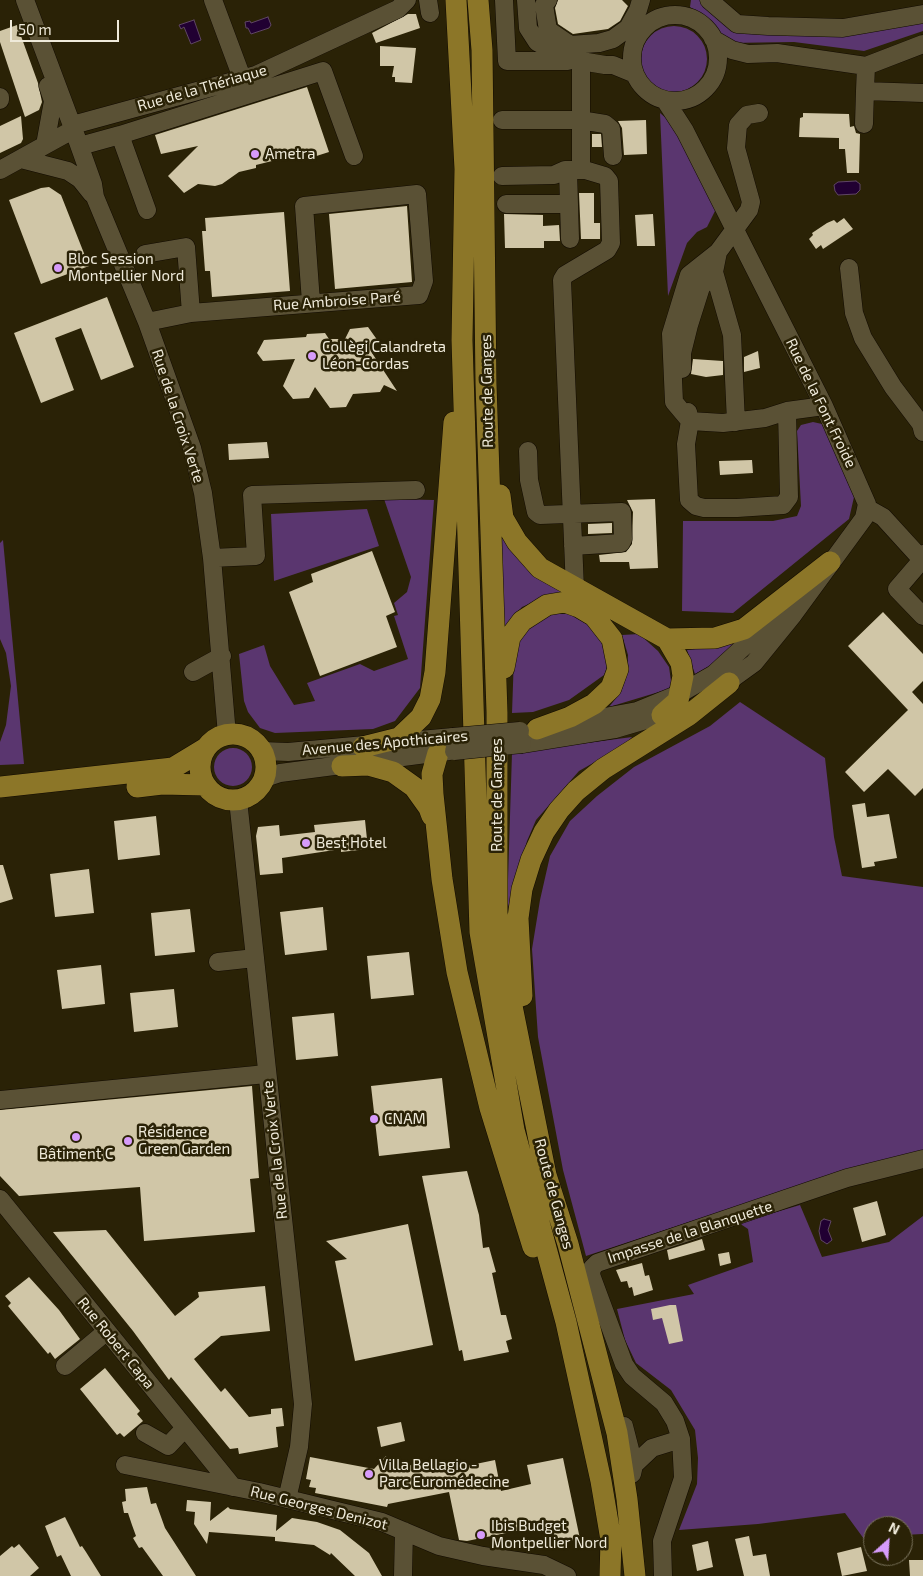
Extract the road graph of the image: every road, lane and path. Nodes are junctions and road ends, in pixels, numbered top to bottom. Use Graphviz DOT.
graph roads {
  1 [pos="25,0"];
  2 [pos="213,0"];
  3 [pos="407,0"];
  4 [pos="456,0"];
  5 [pos="478,0"];
  6 [pos="504,0"];
  7 [pos="526,0"];
  8 [pos="548,0"];
  9 [pos="641,0"];
  10 [pos="709,0"];
  11 [pos="679,8"];
  12 [pos="923,14"];
  13 [pos="713,39"];
  14 [pos="923,44"];
  15 [pos="633,48"];
  16 [pos="748,54"];
  17 [pos="482,55"];
  18 [pos="44,56"];
  19 [pos="507,61"];
  20 [pos="578,61"];
  21 [pos="613,65"];
  22 [pos="717,66"];
  23 [pos="866,66"];
  24 [pos="635,74"];
  25 [pos="242,78"];
  26 [pos="865,91"];
  27 [pos="923,92"];
  28 [pos="691,98"];
  29 [pos="665,100"];
  30 [pos="760,113"];
  31 [pos="502,120"];
  32 [pos="580,120"];
  33 [pos="864,124"];
  34 [pos="74,128"];
  35 [pos="685,132"];
  36 [pos="120,134"];
  37 [pos="45,144"];
  38 [pos="80,146"];
  39 [pos="354,156"];
  40 [pos="613,156"];
  41 [pos="21,159"];
  42 [pos="0,170"];
  43 [pos="574,170"];
  44 [pos="502,176"];
  45 [pos="95,197"];
  46 [pos="506,204"];
  47 [pos="569,204"];
  48 [pos="147,210"];
  49 [pos="735,230"];
  50 [pos="570,239"];
  51 [pos="718,252"];
  52 [pos="145,254"];
  53 [pos="849,268"];
  54 [pos="714,272"];
  55 [pos="311,302"];
  56 [pos="191,313"];
  57 [pos="147,322"];
  58 [pos="462,340"];
  59 [pos="486,384"];
  60 [pos="824,406"];
  61 [pos="787,411"];
  62 [pos="690,421"];
  63 [pos="736,422"];
  64 [pos="923,432"];
  65 [pos="528,451"];
  66 [pos="416,490"];
  67 [pos="867,508"];
  68 [pos="571,514"];
  69 [pos="573,546"];
  70 [pos="212,558"];
  71 [pos="923,558"];
  72 [pos="830,562"];
  73 [pos="575,589"];
  74 [pos="923,616"];
  75 [pos="667,639"];
  76 [pos="222,656"];
  77 [pos="194,672"];
  78 [pos="730,682"];
  79 [pos="681,693"];
  80 [pos="497,712"];
  81 [pos="662,715"];
  82 [pos="227,735"];
  83 [pos="525,735"];
  84 [pos="450,746"];
  85 [pos="363,747"];
  86 [pos="206,748"];
  87 [pos="262,751"];
  88 [pos="342,766"];
  89 [pos="264,778"];
  90 [pos="206,785"];
  91 [pos="1,788"];
  92 [pos="238,800"];
  93 [pos="437,833"];
  94 [pos="255,958"];
  95 [pos="218,962"];
  96 [pos="524,1061"];
  97 [pos="266,1074"];
  98 [pos="0,1100"];
  99 [pos="923,1159"];
  100 [pos="0,1199"];
  101 [pos="566,1322"];
  102 [pos="107,1331"];
  103 [pos="597,1357"];
  104 [pos="65,1366"];
  105 [pos="185,1428"];
  106 [pos="626,1432"];
  107 [pos="144,1433"];
  108 [pos="681,1439"];
  109 [pos="652,1448"];
  110 [pos="634,1464"];
  111 [pos="125,1465"];
  112 [pos="233,1487"];
  113 [pos="287,1498"];
  114 [pos="627,1498"];
  115 [pos="404,1531"];
  116 [pos="611,1540"];
  117 [pos="402,1576"];
  118 [pos="567,1576"];
  119 [pos="610,1576"];
  120 [pos="615,1576"];
  121 [pos="635,1576"];
  122 [pos="663,1576"];
  1 -- 18 [label="street, Rue de la Croix Verte"];
  2 -- 25 [label="street"];
  3 -- 25 [label="street, Rue de la Thériaque"];
  4 -- 58 [label="main road, Route de Ganges"];
  5 -- 17 [label="main road, Route de Ganges"];
  6 -- 19 [label="street"];
  7 -- 20 [label="street"];
  8 -- 9 [label="street"];
  10 -- 12 [label="street"];
  11 -- 13 [label="street"];
  11 -- 15 [label="street"];
  13 -- 16 [label="street"];
  13 -- 22 [label="street"];
  14 -- 23 [label="street"];
  15 -- 21 [label="street"];
  15 -- 24 [label="street"];
  16 -- 22 [label="street"];
  16 -- 23 [label="street"];
  17 -- 19 [label="street"];
  17 -- 59 [label="main road, Route de Ganges"];
  18 -- 34 [label="street, Rue de la Croix Verte"];
  18 -- 37 [label="street, Rue de la Croix Verte"];
  19 -- 20 [label="street"];
  20 -- 21 [label="street"];
  20 -- 32 [label="street"];
  21 -- 24 [label="street"];
  22 -- 28 [label="street"];
  23 -- 26 [label="street"];
  24 -- 29 [label="street"];
  25 -- 34 [label="street, Rue de la Thériaque"];
  26 -- 27 [label="street"];
  26 -- 33 [label="street"];
  28 -- 29 [label="street"];
  28 -- 35 [label="street"];
  29 -- 35 [label="street, Rue de la Font Froide"];
  30 -- 49 [label="street"];
  31 -- 32 [label="street"];
  32 -- 40 [label="street"];
  32 -- 43 [label="street"];
  34 -- 37 [label="street"];
  34 -- 38 [label="street, Rue de la Croix Verte"];
  35 -- 49 [label="street, Rue de la Font Froide"];
  36 -- 38 [label="street"];
  36 -- 39 [label="street"];
  36 -- 48 [label="street"];
  37 -- 41 [label="street"];
  38 -- 45 [label="street, Rue de la Croix Verte"];
  41 -- 42 [label="street"];
  41 -- 45 [label="street, Rue de la Croix Verte"];
  43 -- 44 [label="street"];
  43 -- 47 [label="street"];
  43 -- 68 [label="street"];
  45 -- 57 [label="street, Rue de la Croix Verte"];
  46 -- 47 [label="street"];
  47 -- 50 [label="street"];
  49 -- 51 [label="street"];
  49 -- 60 [label="street, Rue de la Font Froide"];
  51 -- 54 [label="street"];
  51 -- 62 [label="street"];
  52 -- 56 [label="street"];
  53 -- 64 [label="street"];
  54 -- 62 [label="street"];
  54 -- 63 [label="street"];
  55 -- 55 [label="street, Rue Ambroise Paré"];
  55 -- 56 [label="street, Rue Ambroise Paré"];
  56 -- 57 [label="street, Rue Ambroise Paré"];
  57 -- 70 [label="street, Rue de la Croix Verte"];
  58 -- 85 [label="main road"];
  58 -- 101 [label="main road, Route de Ganges"];
  59 -- 73 [label="main road"];
  59 -- 80 [label="main road, Route de Ganges"];
  60 -- 61 [label="street"];
  60 -- 67 [label="street, Rue de la Font Froide"];
  61 -- 62 [label="street"];
  61 -- 63 [label="street"];
  62 -- 63 [label="street"];
  65 -- 68 [label="street"];
  66 -- 70 [label="street"];
  67 -- 71 [label="street"];
  67 -- 72 [label="street, Avenue des Apothicaires"];
  68 -- 69 [label="street"];
  68 -- 69 [label="street"];
  69 -- 73 [label="street"];
  70 -- 76 [label="street, Rue de la Croix Verte"];
  71 -- 74 [label="street"];
  72 -- 75 [label="main road"];
  72 -- 78 [label="street, Avenue des Apothicaires"];
  72 -- 79 [label="street, Avenue des Apothicaires"];
  73 -- 75 [label="main road"];
  75 -- 79 [label="main road"];
  76 -- 77 [label="street"];
  76 -- 82 [label="street, Rue de la Croix Verte"];
  78 -- 81 [label="street, Avenue des Apothicaires"];
  78 -- 96 [label="main road"];
  79 -- 81 [label="main road"];
  79 -- 83 [label="street, Avenue des Apothicaires"];
  80 -- 83 [label="main road"];
  80 -- 96 [label="main road, Route de Ganges"];
  81 -- 83 [label="street, Avenue des Apothicaires"];
  82 -- 86 [label="main road"];
  82 -- 87 [label="main road"];
  83 -- 84 [label="street, Avenue des Apothicaires, bridge"];
  84 -- 85 [label="street, Avenue des Apothicaires"];
  84 -- 88 [label="street, Avenue des Apothicaires"];
  84 -- 93 [label="main road"];
  85 -- 87 [label="street, Avenue des Apothicaires"];
  86 -- 90 [label="main road"];
  86 -- 91 [label="main road"];
  87 -- 89 [label="main road"];
  88 -- 89 [label="street, Avenue des Apothicaires"];
  88 -- 93 [label="main road"];
  89 -- 92 [label="main road"];
  90 -- 91 [label="main road"];
  90 -- 92 [label="main road"];
  92 -- 94 [label="street, Rue de la Croix Verte"];
  93 -- 101 [label="main road"];
  94 -- 95 [label="street"];
  94 -- 97 [label="street, Rue de la Croix Verte"];
  96 -- 103 [label="main road, Route de Ganges"];
  97 -- 98 [label="street"];
  97 -- 113 [label="street, Rue de la Croix Verte"];
  99 -- 108 [label="street, Impasse de la Blanquette"];
  100 -- 102 [label="street, Rue Robert Capa"];
  101 -- 116 [label="main road, Route de Ganges"];
  102 -- 104 [label="street"];
  102 -- 105 [label="street, Rue Robert Capa"];
  103 -- 106 [label="street"];
  103 -- 114 [label="main road, Route de Ganges"];
  105 -- 107 [label="street"];
  105 -- 112 [label="street, Rue Robert Capa"];
  106 -- 109 [label="street"];
  106 -- 110 [label="street"];
  108 -- 109 [label="street"];
  108 -- 122 [label="street"];
  109 -- 110 [label="street"];
  110 -- 114 [label="street"];
  111 -- 112 [label="street, Rue Georges Denizot"];
  112 -- 113 [label="street, Rue Georges Denizot"];
  113 -- 115 [label="street, Rue Georges Denizot"];
  114 -- 121 [label="main road, Route de Ganges"];
  115 -- 117 [label="street"];
  115 -- 118 [label="street, Rue Georges Denizot"];
  116 -- 119 [label="main road, Route de Ganges"];
  116 -- 120 [label="main road"];
}
